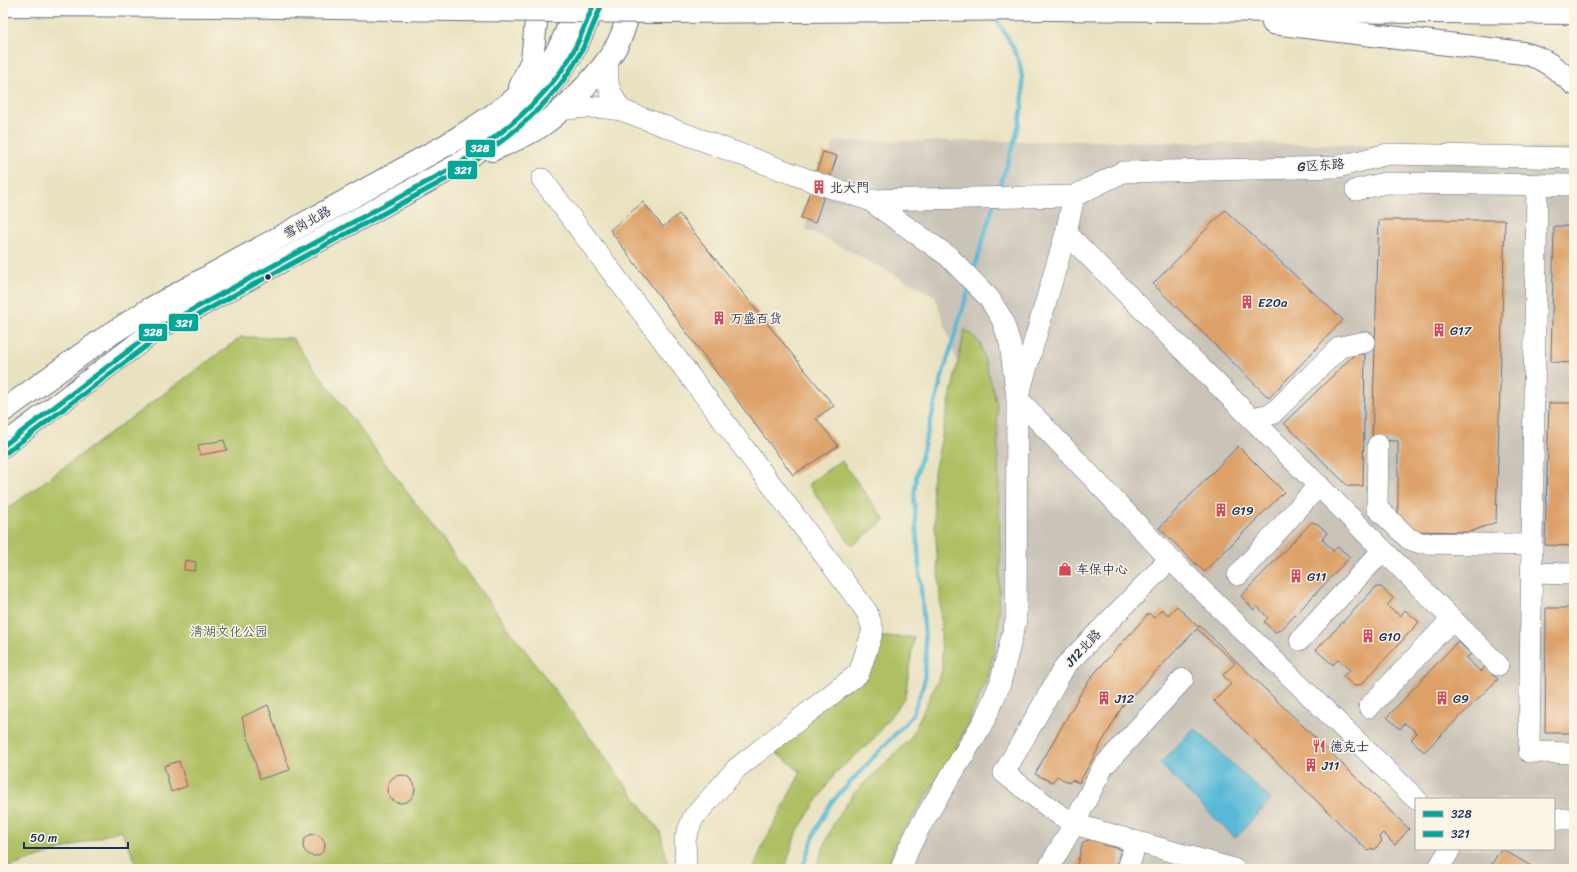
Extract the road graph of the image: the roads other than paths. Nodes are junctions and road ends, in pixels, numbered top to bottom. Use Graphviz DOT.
graph roads {
  1 [pos="538,3"];
  2 [pos="577,3"];
  3 [pos="594,3"];
  4 [pos="631,3"];
  5 [pos="3,5"];
  6 [pos="1168,10"];
  7 [pos="1574,13"];
  8 [pos="608,60"];
  9 [pos="1574,84"];
  10 [pos="507,105"];
  11 [pos="561,110"];
  12 [pos="621,110"];
  13 [pos="1574,158"];
  14 [pos="1356,162"];
  15 [pos="458,165"];
  16 [pos="542,179"];
  17 [pos="1537,185"];
  18 [pos="1574,185"];
  19 [pos="1074,196"];
  20 [pos="869,200"];
  21 [pos="1066,233"];
  22 [pos="1365,342"];
  23 [pos="1017,398"];
  24 [pos="3,412"];
  25 [pos="1251,418"];
  26 [pos="1378,445"];
  27 [pos="3,446"];
  28 [pos="1319,485"];
  29 [pos="1532,545"];
  30 [pos="1384,550"];
  31 [pos="1170,559"];
  32 [pos="1532,573"];
  33 [pos="1574,574"];
  34 [pos="1238,575"];
  35 [pos="1452,619"];
  36 [pos="1300,640"];
  37 [pos="1498,665"];
  38 [pos="1183,679"];
  39 [pos="1369,707"];
  40 [pos="1574,753"];
  41 [pos="1415,798"];
  42 [pos="1555,819"];
  43 [pos="1574,819"];
  44 [pos="1074,824"];
  45 [pos="1136,842"];
  46 [pos="1449,850"];
  47 [pos="686,869"];
  48 [pos="901,869"];
  49 [pos="1048,869"];
  50 [pos="1128,869"];
  51 [pos="1234,869"];
  52 [pos="1438,869"];
  1 -- 10 [label="main road"];
  2 -- 10 [label="main road, 雪岗北路"];
  3 -- 15 [label="main road, 雪岗北路"];
  4 -- 8 [label="main road"];
  5 -- 6 [label="main road, bridge"];
  6 -- 7 [label="main road"];
  6 -- 9 [label="main road"];
  8 -- 11 [label="main road"];
  8 -- 12 [label="street"];
  10 -- 24 [label="main road, 雪岗北路"];
  11 -- 12 [label="street"];
  11 -- 15 [label="main road"];
  12 -- 20 [label="street"];
  13 -- 14 [label="street, G区东路"];
  14 -- 17 [label="street"];
  14 -- 19 [label="street, G区东路"];
  15 -- 27 [label="main road, 雪岗北路"];
  16 -- 47 [label="street"];
  17 -- 18 [label="street"];
  17 -- 29 [label="street"];
  19 -- 20 [label="street"];
  19 -- 21 [label="street"];
  20 -- 23 [label="street"];
  21 -- 23 [label="street"];
  21 -- 25 [label="street"];
  22 -- 25 [label="street"];
  23 -- 31 [label="street"];
  23 -- 48 [label="street"];
  25 -- 28 [label="street"];
  26 -- 29 [label="street"];
  28 -- 30 [label="street"];
  28 -- 34 [label="street"];
  29 -- 32 [label="street"];
  30 -- 35 [label="street"];
  30 -- 36 [label="street"];
  31 -- 41 [label="street"];
  31 -- 44 [label="street, J12北路"];
  32 -- 33 [label="street"];
  32 -- 40 [label="street"];
  35 -- 37 [label="street"];
  35 -- 39 [label="street"];
  38 -- 44 [label="street"];
  42 -- 43 [label="street"];
  44 -- 45 [label="street"];
  44 -- 49 [label="street"];
  45 -- 50 [label="street"];
  45 -- 51 [label="street"];
  46 -- 52 [label="street"];
}
